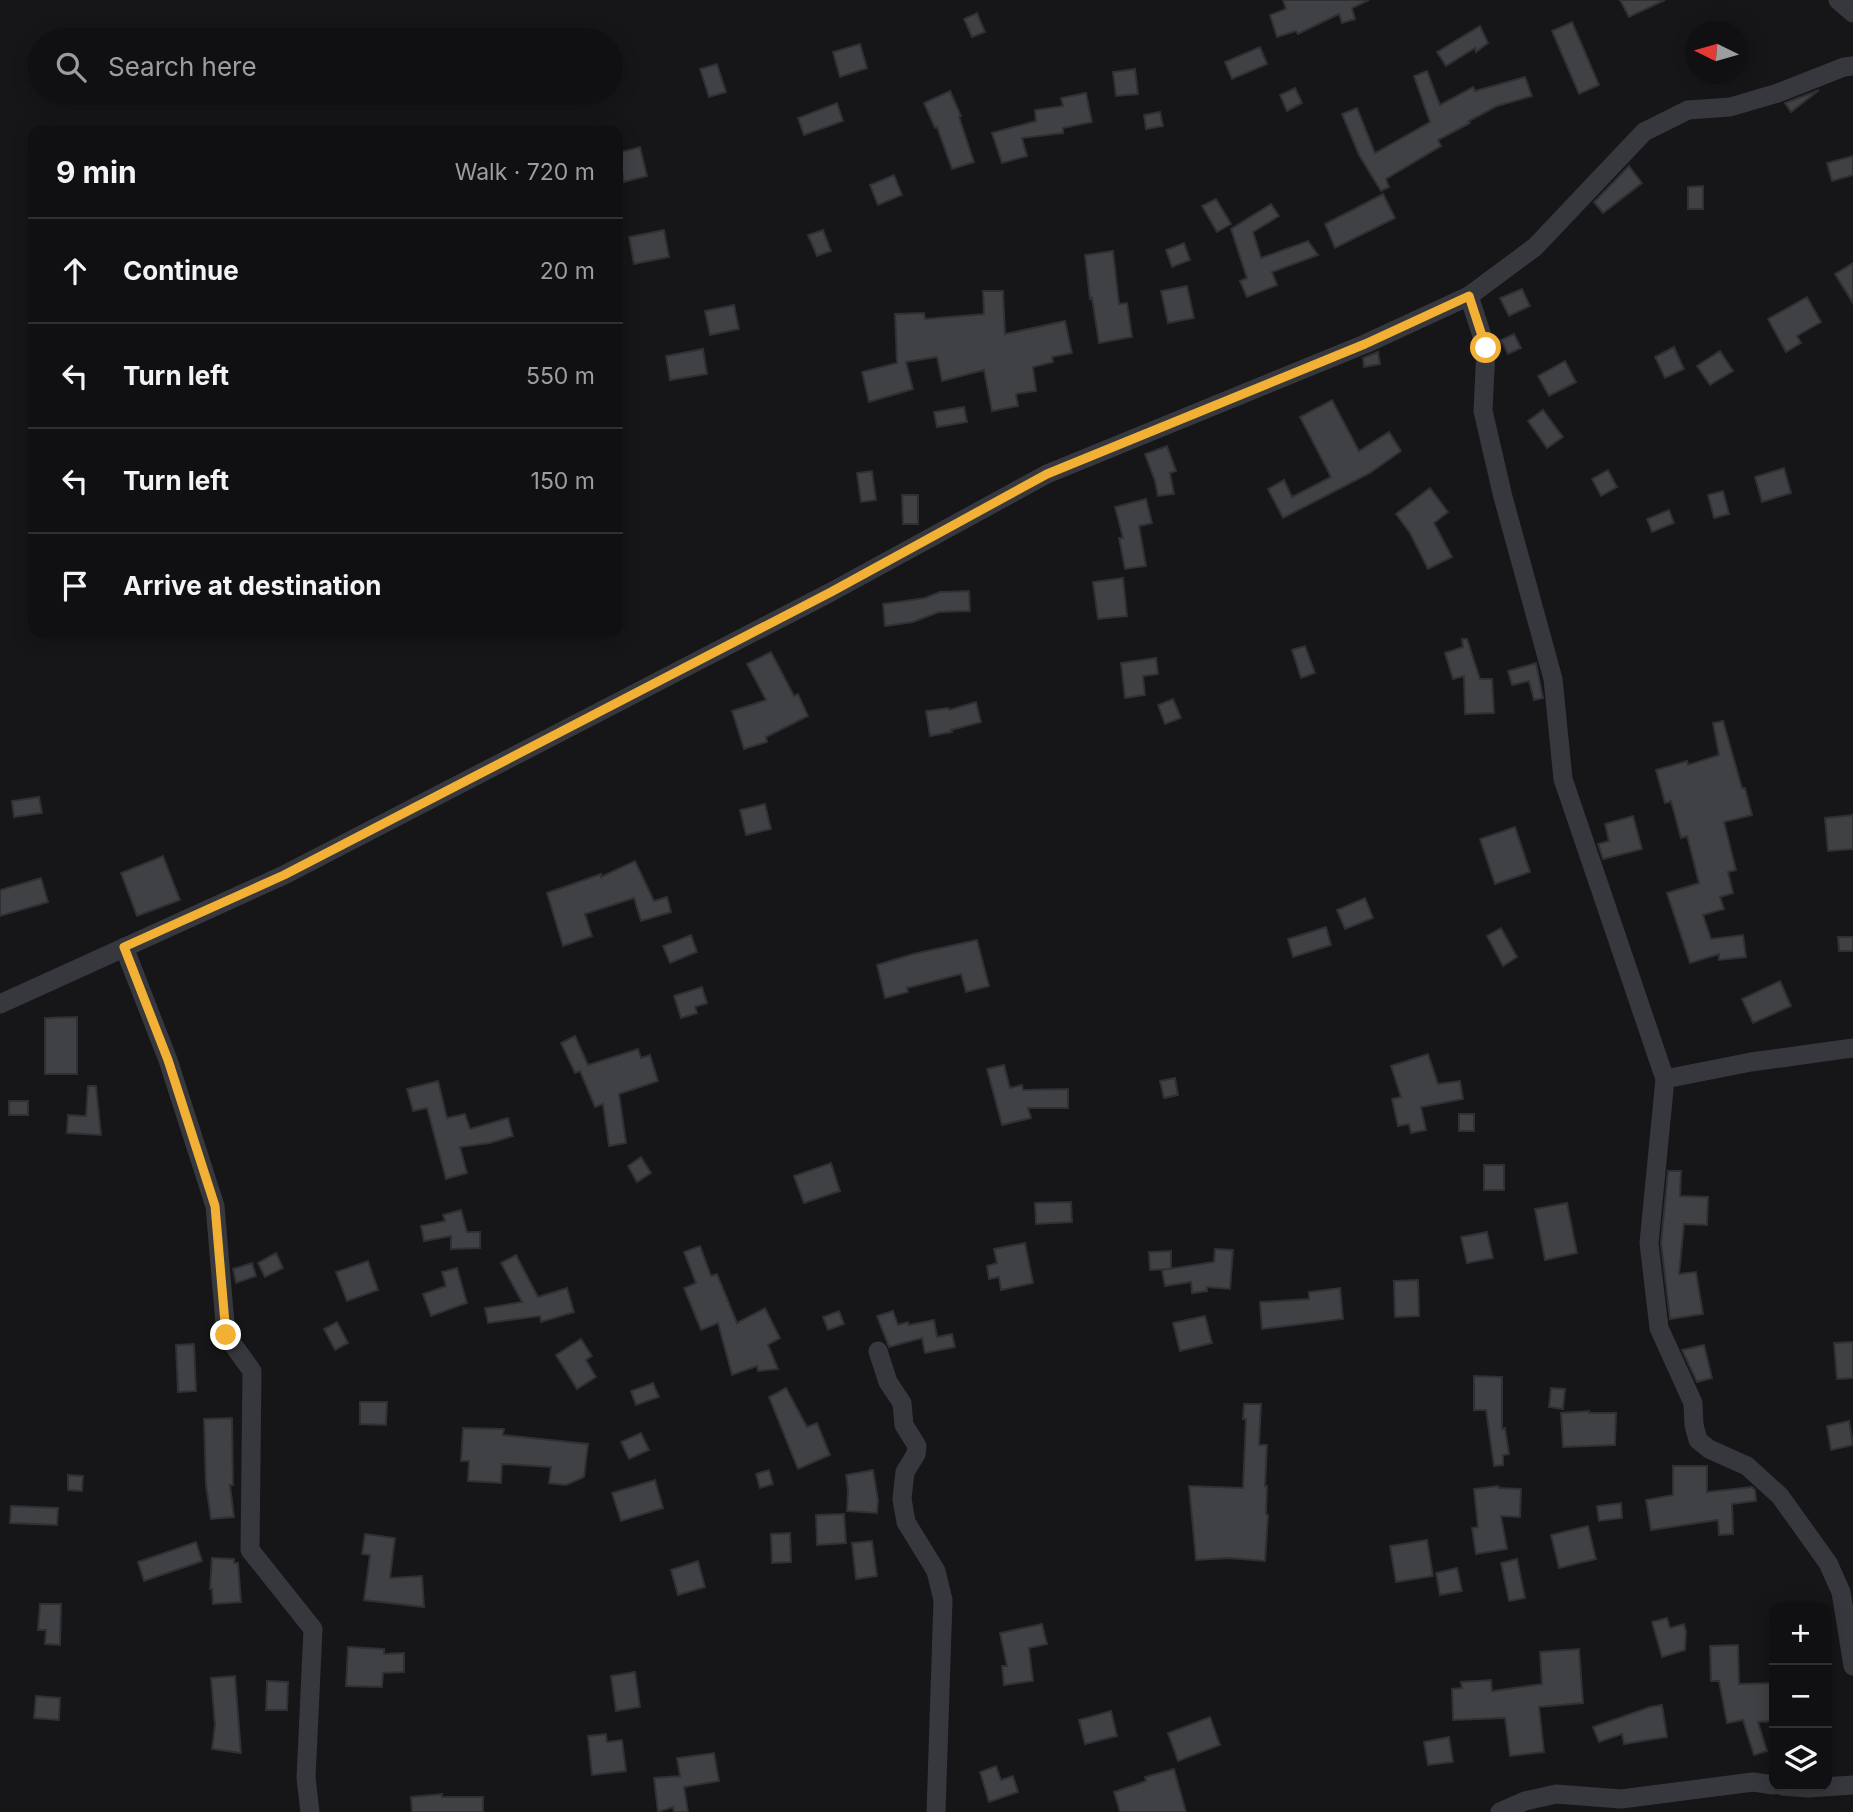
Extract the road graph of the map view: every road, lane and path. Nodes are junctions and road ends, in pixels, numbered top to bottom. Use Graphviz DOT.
graph roads {
  1 [pos="1838,0"];
  2 [pos="1853,13"];
  3 [pos="1853,66"];
  4 [pos="1469,296"];
  5 [pos="124,947"];
  6 [pos="0,1004"];
  7 [pos="1853,1048"];
  8 [pos="1665,1079"];
  9 [pos="877,1351"];
  10 [pos="1853,1666"];
  11 [pos="1769,1784"];
  12 [pos="1853,1785"];
  13 [pos="1832,1786"];
  14 [pos="310,1812"];
  15 [pos="936,1812"];
  16 [pos="1500,1812"];
  1 -- 2 [label="street"];
  3 -- 4 [label="street"];
  4 -- 5 [label="street"];
  4 -- 8 [label="street"];
  5 -- 6 [label="street"];
  5 -- 14 [label="street"];
  7 -- 8 [label="street"];
  8 -- 10 [label="street"];
  9 -- 15 [label="street"];
  11 -- 16 [label="street"];
  12 -- 13 [label="street"];
}
